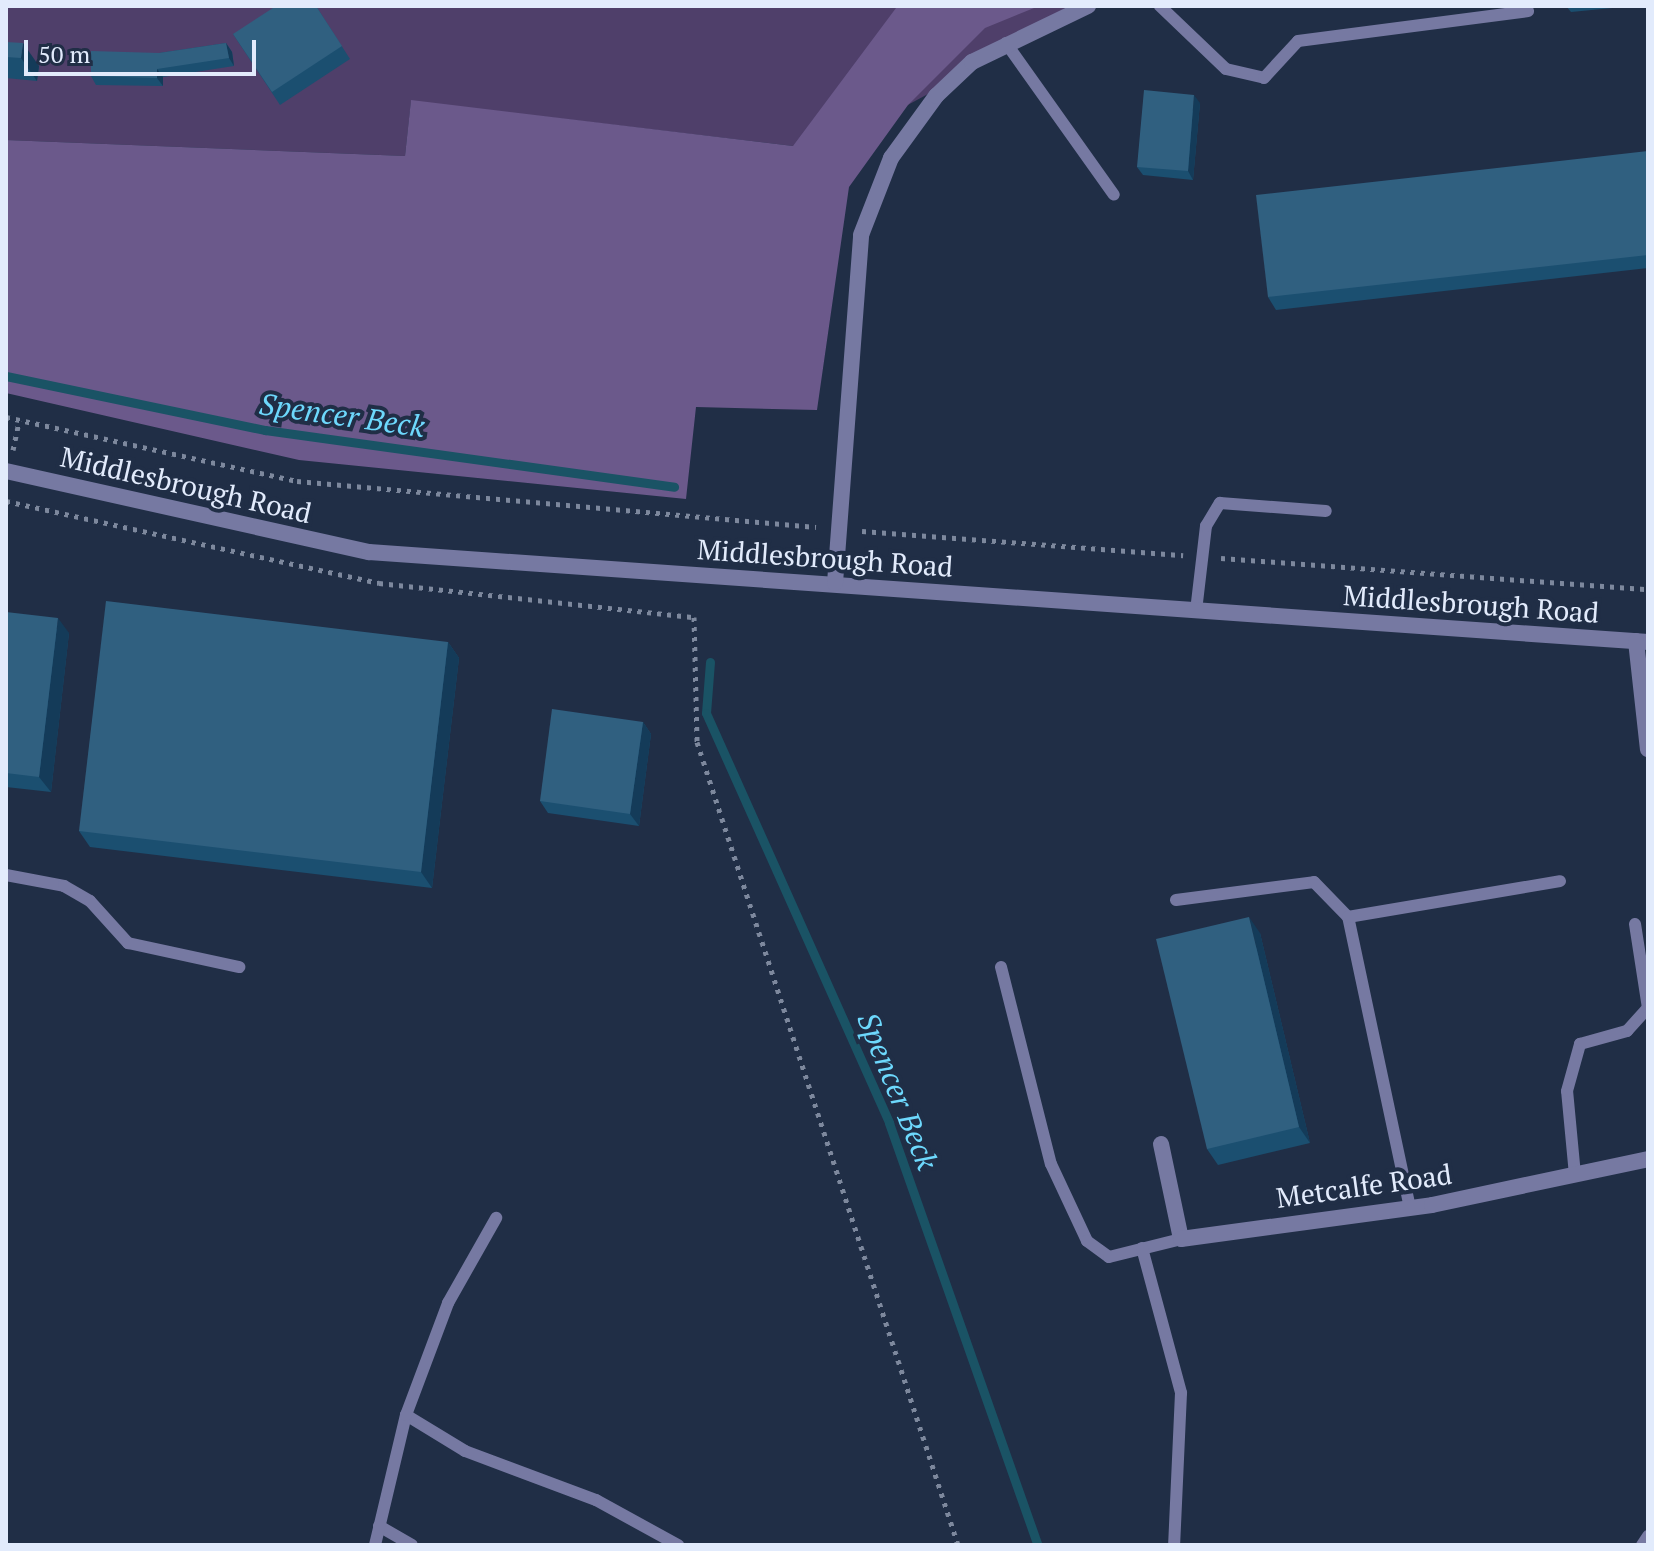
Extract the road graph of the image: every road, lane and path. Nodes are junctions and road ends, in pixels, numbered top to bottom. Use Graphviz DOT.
graph roads {
  1 [pos="1088,6"];
  2 [pos="1160,6"];
  3 [pos="1528,11"];
  4 [pos="1006,43"];
  5 [pos="1114,195"];
  6 [pos="6,417"];
  7 [pos="19,420"];
  8 [pos="6,471"];
  9 [pos="1326,511"];
  10 [pos="835,583"];
  11 [pos="1196,611"];
  12 [pos="694,617"];
  13 [pos="1642,642"];
  14 [pos="1648,749"];
  15 [pos="6,875"];
  16 [pos="1560,881"];
  17 [pos="1176,900"];
  18 [pos="1348,917"];
  19 [pos="1635,924"];
  20 [pos="239,967"];
  21 [pos="1001,967"];
  22 [pos="1161,1144"];
  23 [pos="1648,1159"];
  24 [pos="1575,1175"];
  25 [pos="1410,1208"];
  26 [pos="496,1218"];
  27 [pos="1181,1239"];
  28 [pos="1142,1248"];
  29 [pos="406,1415"];
  30 [pos="379,1526"];
  31 [pos="1648,1536"];
  32 [pos="375,1545"];
  33 [pos="412,1545"];
  34 [pos="678,1545"];
  35 [pos="958,1545"];
  36 [pos="1174,1545"];
  37 [pos="1642,1545"];
  1 -- 4 [label="street"];
  2 -- 3 [label="lane"];
  4 -- 5 [label="lane"];
  4 -- 10 [label="street"];
  6 -- 7 [label="path"];
  8 -- 10 [label="street, Middlesbrough Road"];
  9 -- 11 [label="lane"];
  10 -- 11 [label="street, Middlesbrough Road"];
  11 -- 13 [label="street, Middlesbrough Road"];
  12 -- 35 [label="path"];
  13 -- 14 [label="street"];
  15 -- 20 [label="lane"];
  16 -- 18 [label="lane"];
  17 -- 18 [label="lane"];
  18 -- 25 [label="lane"];
  19 -- 24 [label="lane"];
  21 -- 28 [label="lane"];
  22 -- 27 [label="street"];
  23 -- 24 [label="street, Metcalfe Road"];
  24 -- 25 [label="street, Metcalfe Road"];
  25 -- 27 [label="street, Metcalfe Road"];
  26 -- 29 [label="lane"];
  27 -- 28 [label="lane"];
  28 -- 36 [label="lane"];
  29 -- 30 [label="lane"];
  29 -- 34 [label="lane"];
  30 -- 32 [label="lane"];
  30 -- 33 [label="lane"];
  31 -- 37 [label="lane"];
}
